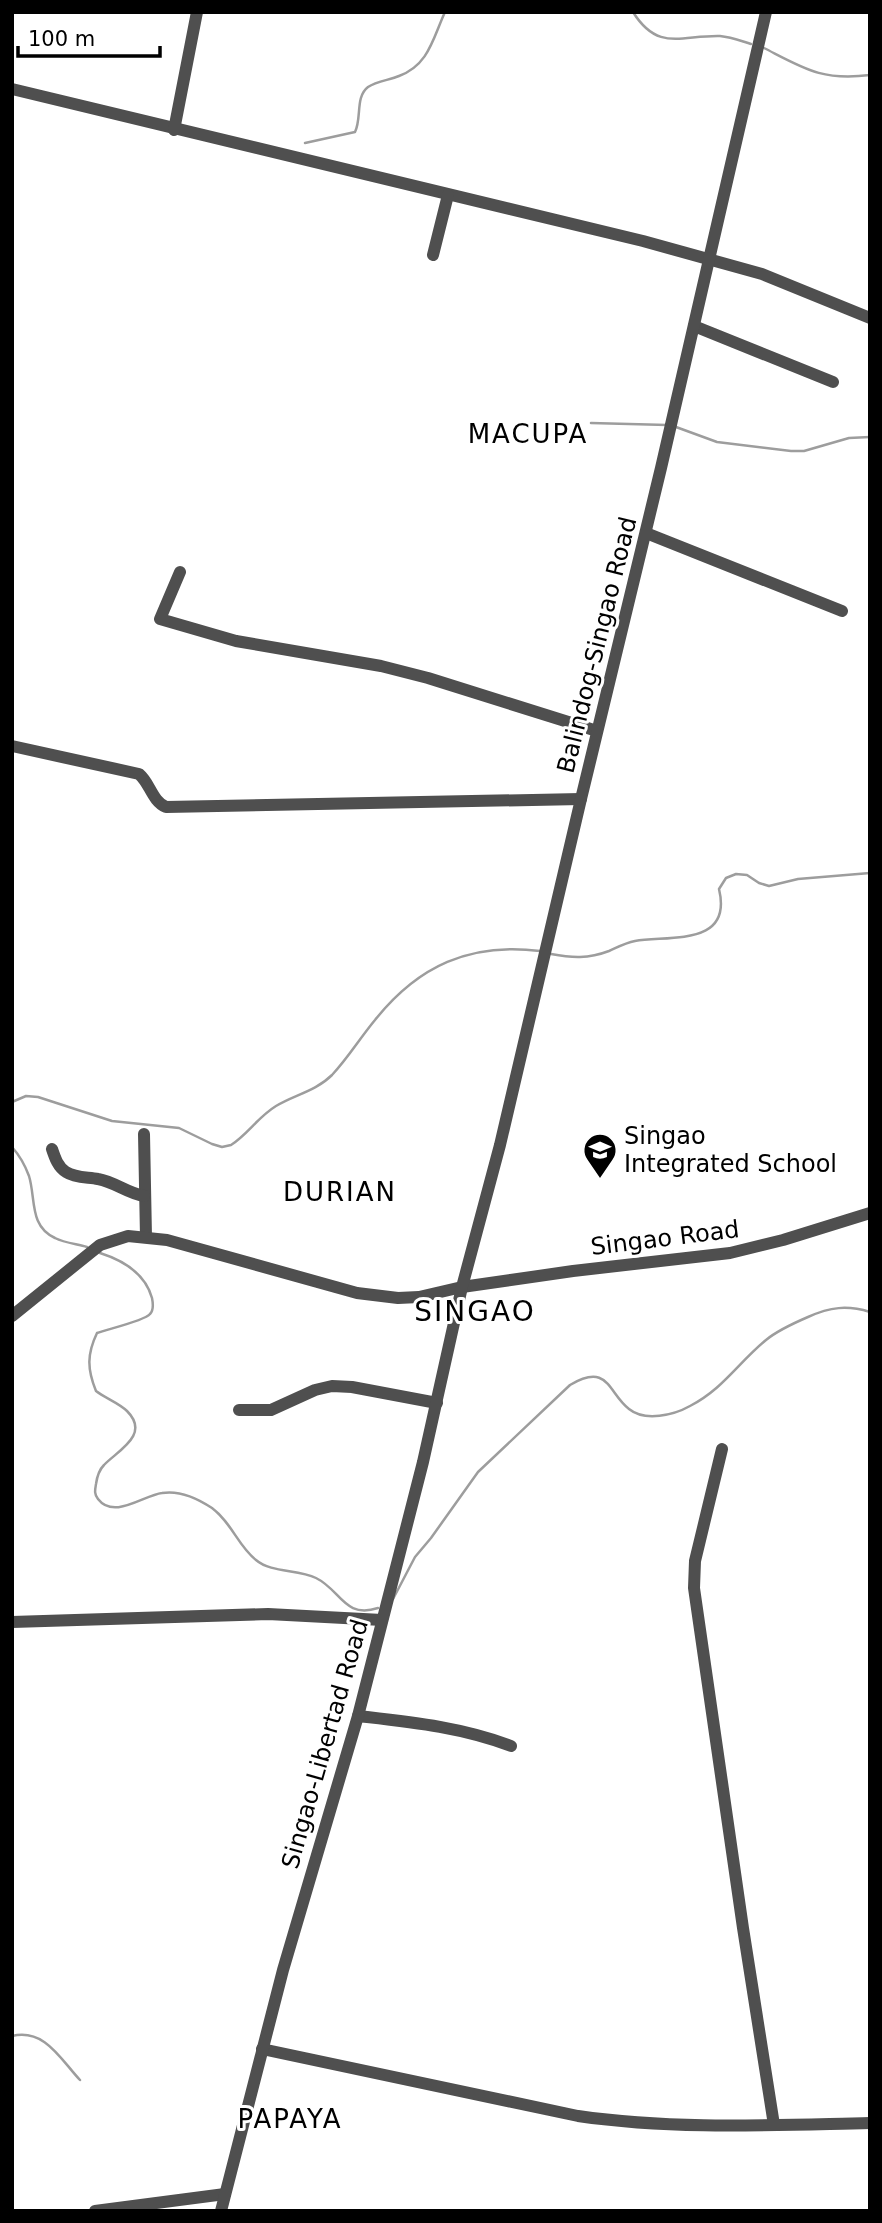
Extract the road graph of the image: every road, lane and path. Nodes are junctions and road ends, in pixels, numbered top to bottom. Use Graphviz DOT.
graph roads {
  1 [pos="197,12"];
  2 [pos="766,12"];
  3 [pos="12,89"];
  4 [pos="174,130"];
  5 [pos="448,195"];
  6 [pos="433,255"];
  7 [pos="709,259"];
  8 [pos="870,318"];
  9 [pos="694,326"];
  10 [pos="833,383"];
  11 [pos="646,533"];
  12 [pos="180,572"];
  13 [pos="842,611"];
  14 [pos="597,731"];
  15 [pos="12,746"];
  16 [pos="581,799"];
  17 [pos="144,1134"];
  18 [pos="52,1149"];
  19 [pos="144,1196"];
  20 [pos="870,1213"];
  21 [pos="146,1237"];
  22 [pos="463,1287"];
  23 [pos="12,1317"];
  24 [pos="437,1403"];
  25 [pos="239,1410"];
  26 [pos="722,1449"];
  27 [pos="382,1620"];
  28 [pos="12,1622"];
  29 [pos="358,1716"];
  30 [pos="511,1746"];
  31 [pos="262,2049"];
  32 [pos="870,2123"];
  33 [pos="774,2125"];
  34 [pos="225,2193"];
  35 [pos="95,2211"];
  36 [pos="221,2211"];
  1 -- 4 [label="street"];
  2 -- 7 [label="street, Balindog-Singao Road"];
  3 -- 4 [label="street"];
  4 -- 5 [label="street"];
  5 -- 6 [label="street"];
  5 -- 7 [label="street"];
  7 -- 8 [label="street"];
  7 -- 9 [label="street, Balindog-Singao Road"];
  9 -- 10 [label="street"];
  9 -- 11 [label="street, Balindog-Singao Road"];
  11 -- 13 [label="street"];
  11 -- 14 [label="street, Balindog-Singao Road"];
  12 -- 14 [label="street"];
  14 -- 16 [label="street, Balindog-Singao Road"];
  15 -- 16 [label="street"];
  16 -- 22 [label="street, Balindog-Singao Road"];
  17 -- 19 [label="street"];
  18 -- 19 [label="street"];
  19 -- 21 [label="street"];
  20 -- 22 [label="street, Singao Road"];
  21 -- 22 [label="street, Singao Road"];
  21 -- 23 [label="street, Singao Road"];
  22 -- 24 [label="street, Singao-Libertad Road"];
  24 -- 25 [label="street"];
  24 -- 27 [label="street, Singao-Libertad Road"];
  26 -- 33 [label="street"];
  27 -- 28 [label="street"];
  27 -- 29 [label="street, Singao-Libertad Road"];
  29 -- 30 [label="street"];
  29 -- 31 [label="street, Singao-Libertad Road"];
  31 -- 33 [label="street"];
  31 -- 34 [label="street, Singao-Libertad Road"];
  32 -- 33 [label="street"];
  34 -- 35 [label="street"];
  34 -- 36 [label="street, Singao-Libertad Road"];
}
